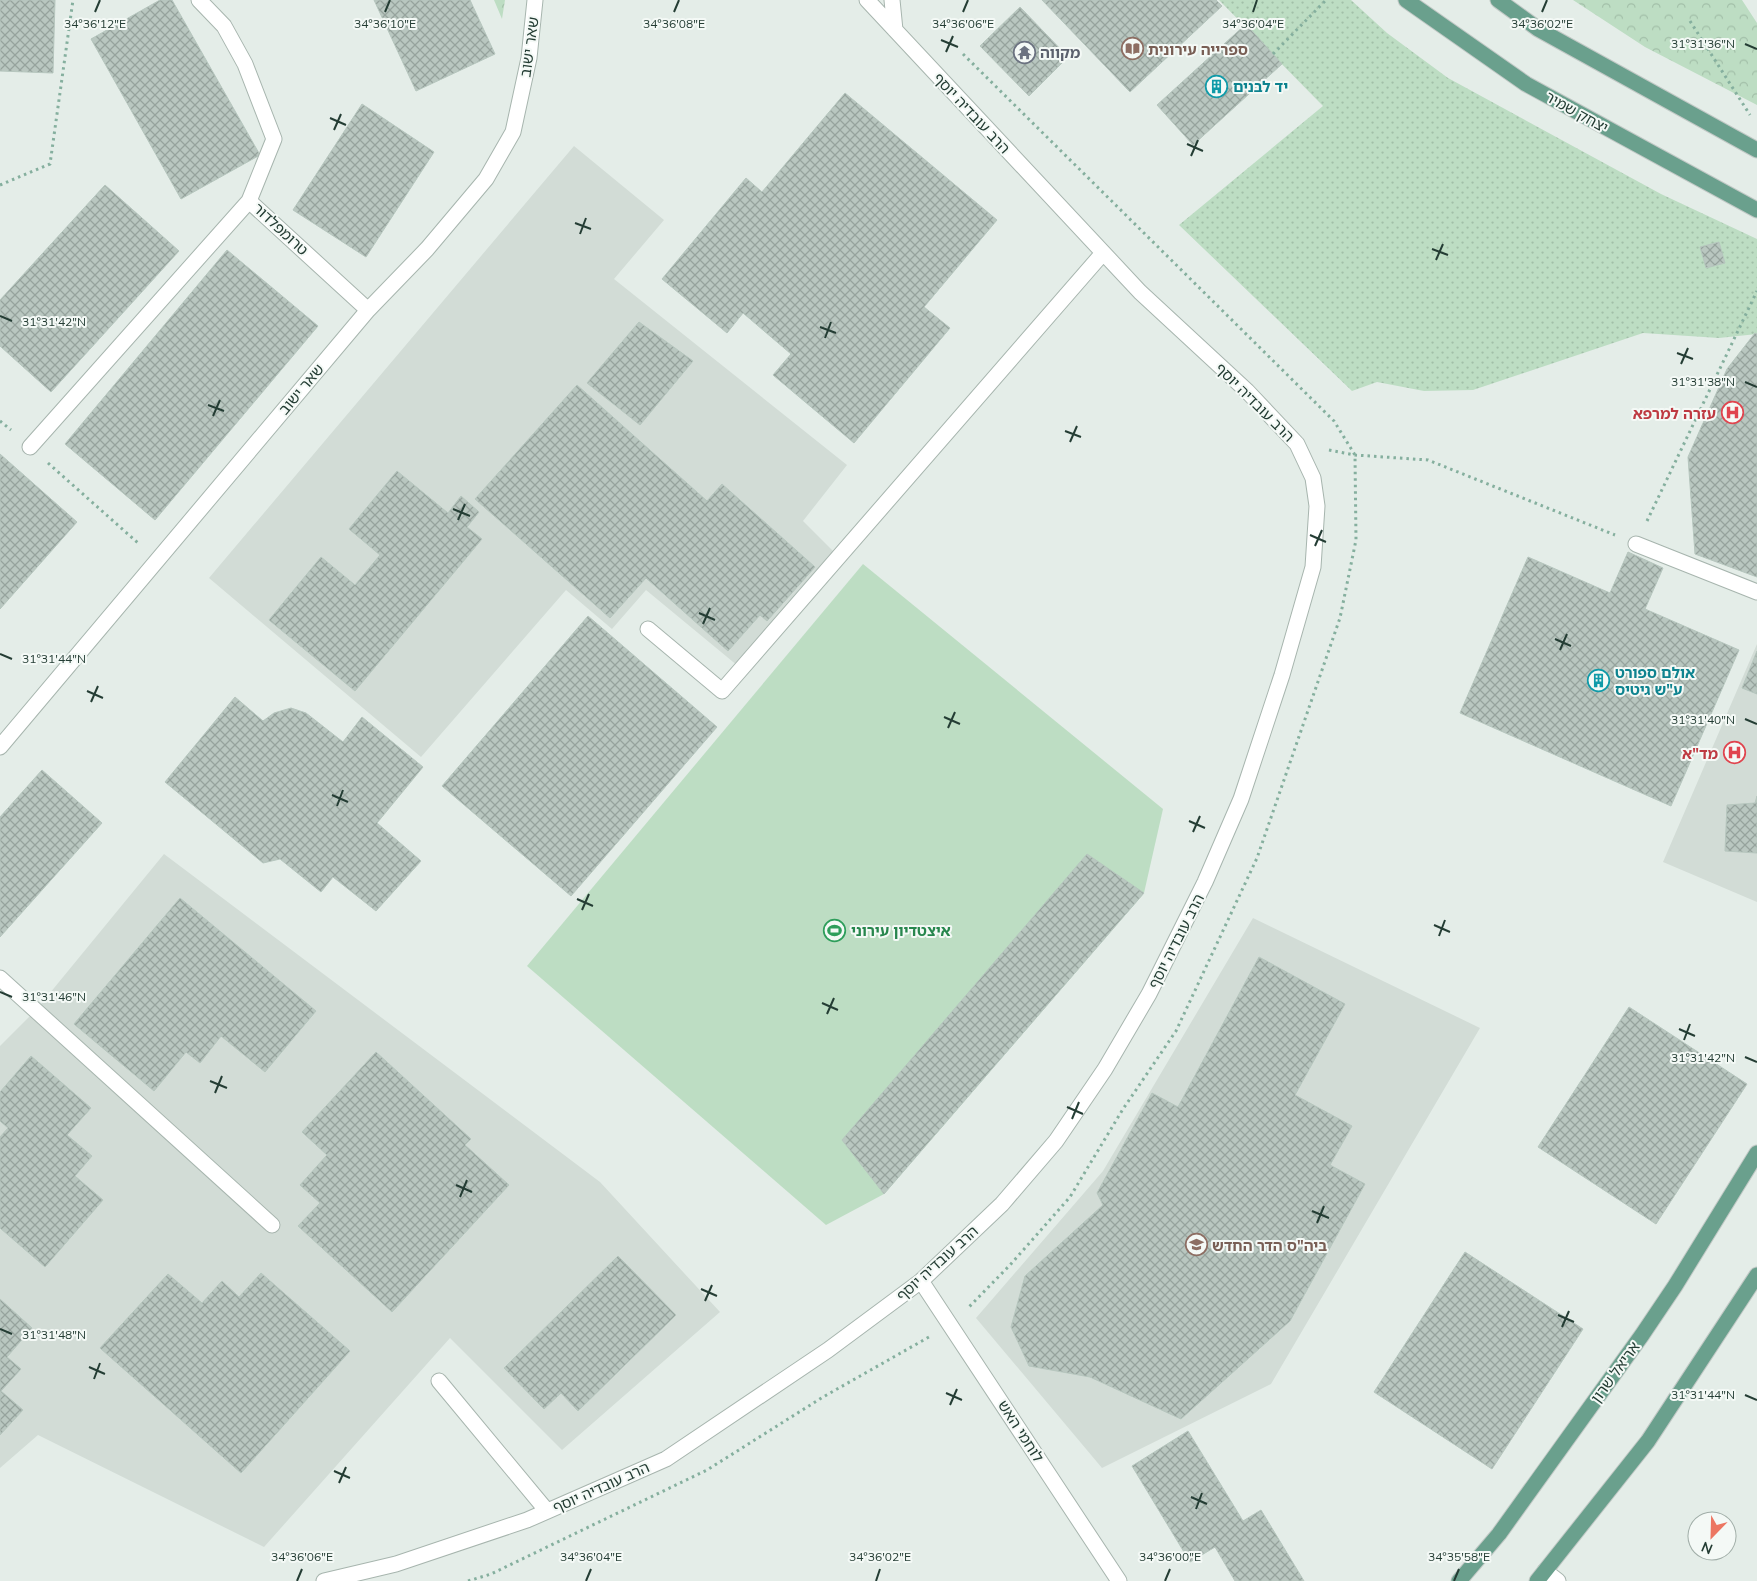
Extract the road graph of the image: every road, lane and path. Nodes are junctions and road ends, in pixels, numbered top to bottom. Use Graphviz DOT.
graph roads {
  1 [pos="73,0"];
  2 [pos="199,0"];
  3 [pos="535,0"];
  4 [pos="867,0"];
  5 [pos="892,0"];
  6 [pos="1326,0"];
  7 [pos="1406,0"];
  8 [pos="1498,0"];
  9 [pos="1690,21"];
  10 [pos="895,30"];
  11 [pos="963,54"];
  12 [pos="1273,54"];
  13 [pos="1752,119"];
  14 [pos="1757,150"];
  15 [pos="0,185"];
  16 [pos="249,200"];
  17 [pos="1757,210"];
  18 [pos="1103,253"];
  19 [pos="1757,292"];
  20 [pos="368,310"];
  21 [pos="0,421"];
  22 [pos="1297,444"];
  23 [pos="30,446"];
  24 [pos="1355,455"];
  25 [pos="1636,544"];
  26 [pos="157,560"];
  27 [pos="1757,592"];
  28 [pos="648,629"];
  29 [pos="0,747"];
  30 [pos="0,978"];
  31 [pos="1757,1154"];
  32 [pos="272,1225"];
  33 [pos="1757,1275"];
  34 [pos="921,1281"];
  35 [pos="951,1325"];
  36 [pos="439,1381"];
  37 [pos="547,1511"];
  38 [pos="1541,1576"];
  39 [pos="324,1581"];
  40 [pos="468,1581"];
  41 [pos="1119,1581"];
  42 [pos="1459,1581"];
  43 [pos="1558,1581"];
  1 -- 15 [label="path"];
  2 -- 16 [label="street, טרומפלדור"];
  3 -- 20 [label="street, שאר ישוב"];
  4 -- 10 [label="street, הרב עובדיה יוסף"];
  5 -- 10 [label="street"];
  6 -- 12 [label="path"];
  7 -- 17 [label="main road, יצחק שמיר"];
  8 -- 14 [label="main road"];
  9 -- 13 [label="path"];
  10 -- 18 [label="street, הרב עובדיה יוסף"];
  11 -- 24 [label="path"];
  16 -- 20 [label="street, טרומפלדור"];
  16 -- 23 [label="street"];
  18 -- 22 [label="street, הרב עובדיה יוסף"];
  18 -- 28 [label="street"];
  19 -- 25 [label="path"];
  20 -- 26 [label="street, שאר ישוב"];
  21 -- 23 [label="path"];
  22 -- 24 [label="path"];
  22 -- 34 [label="street, הרב עובדיה יוסף"];
  23 -- 26 [label="path"];
  24 -- 25 [label="path"];
  24 -- 35 [label="path"];
  25 -- 27 [label="street"];
  26 -- 29 [label="street, שאר ישוב"];
  30 -- 32 [label="street"];
  31 -- 42 [label="main road, אריאל שרון"];
  33 -- 38 [label="main road"];
  34 -- 35 [label="street, לוחמי האש"];
  34 -- 37 [label="street, הרב עובדיה יוסף"];
  35 -- 40 [label="path"];
  35 -- 41 [label="street, לוחמי האש"];
  36 -- 37 [label="street"];
  37 -- 39 [label="street, הרב עובדיה יוסף"];
  38 -- 43 [label="street"];
}
